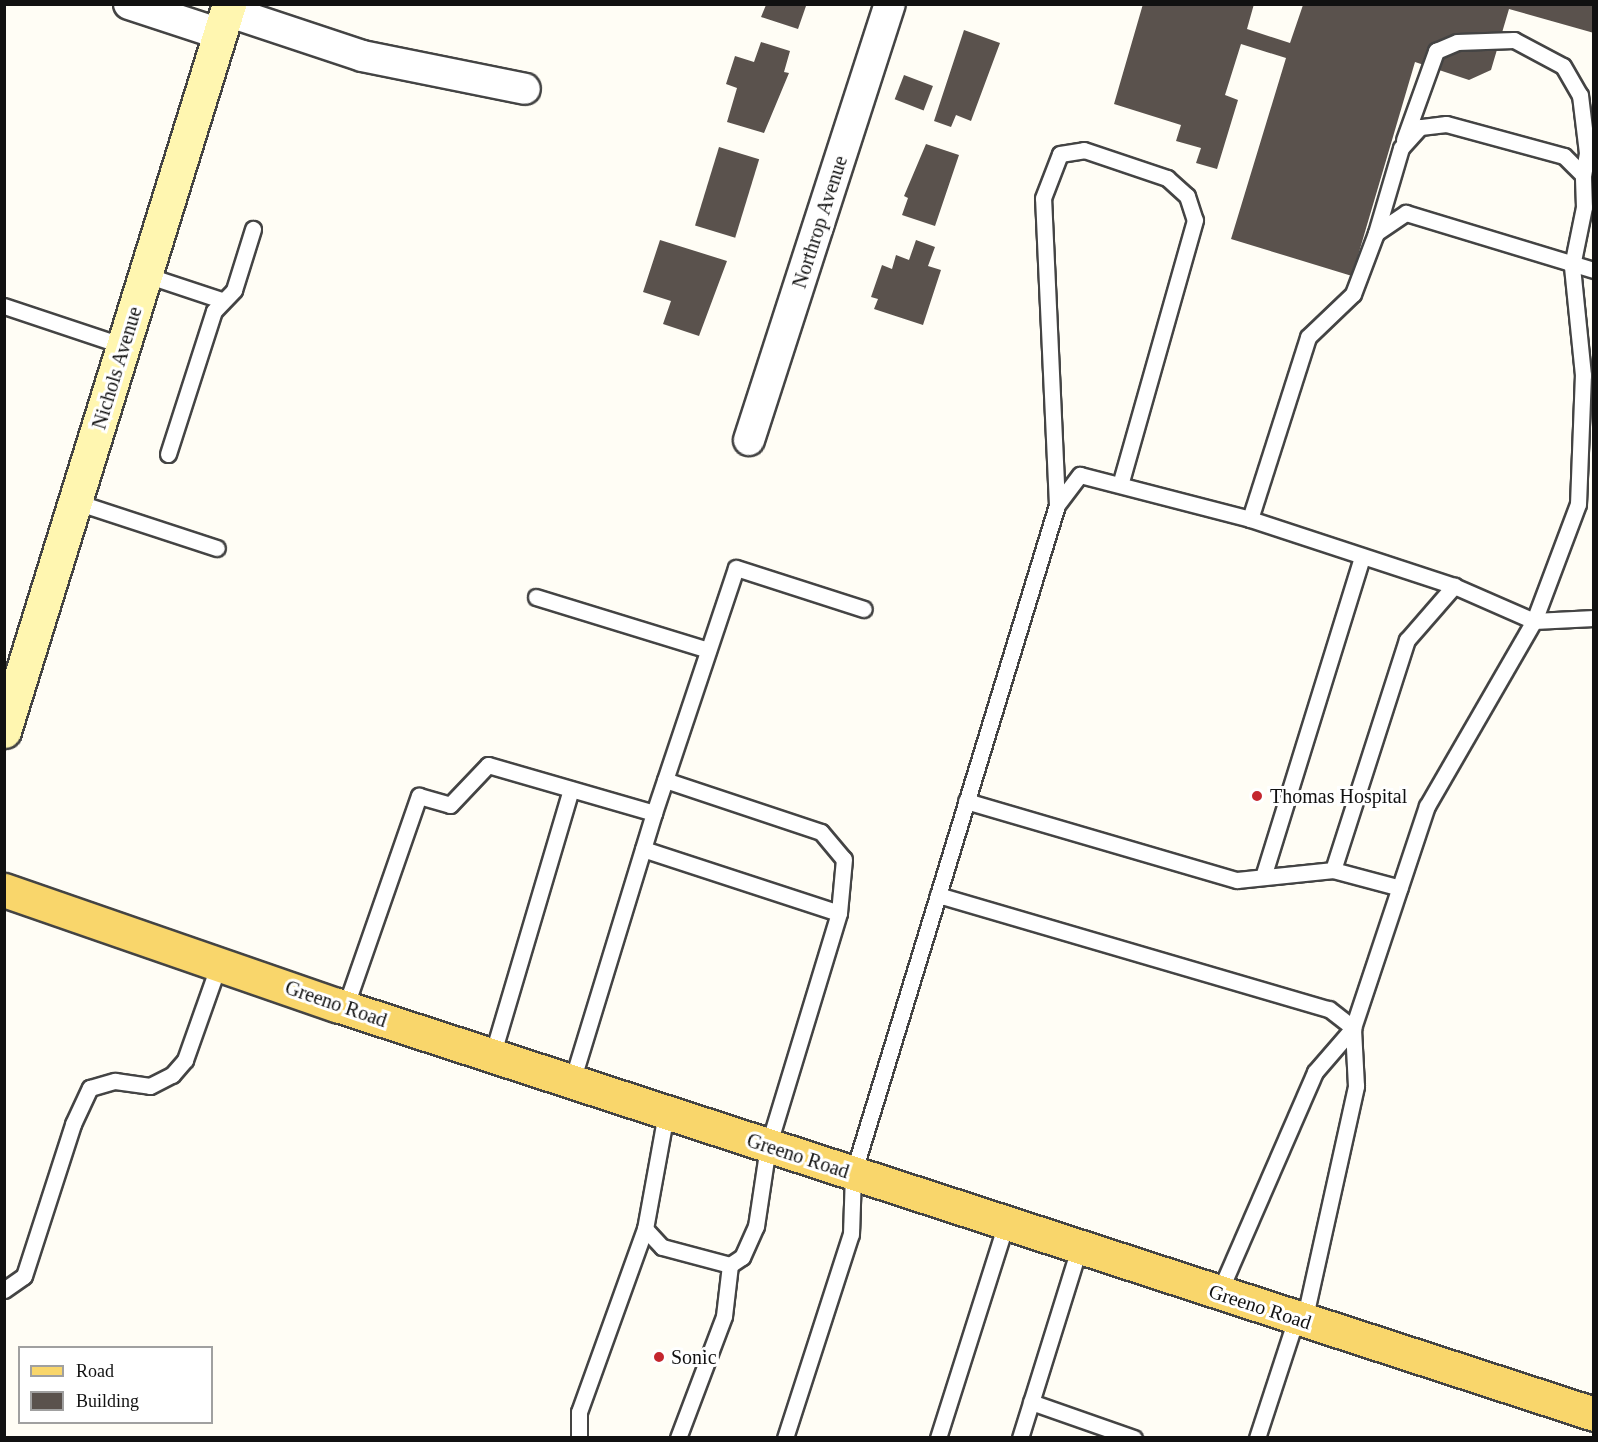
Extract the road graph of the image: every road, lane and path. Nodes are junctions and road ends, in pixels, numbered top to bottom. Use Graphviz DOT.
graph roads {
  1 [pos="129,4"];
  2 [pos="890,4"];
  3 [pos="226,16"];
  4 [pos="525,89"];
  5 [pos="1401,148"];
  6 [pos="1583,175"];
  7 [pos="253,229"];
  8 [pos="1376,234"];
  9 [pos="1572,266"];
  10 [pos="1593,270"];
  11 [pos="146,275"];
  12 [pos="221,300"];
  13 [pos="4,306"];
  14 [pos="124,346"];
  15 [pos="749,440"];
  16 [pos="168,454"];
  17 [pos="1120,485"];
  18 [pos="76,502"];
  19 [pos="1057,505"];
  20 [pos="1250,519"];
  21 [pos="217,548"];
  22 [pos="1362,557"];
  23 [pos="1454,586"];
  24 [pos="536,597"];
  25 [pos="864,609"];
  26 [pos="1593,618"];
  27 [pos="1534,621"];
  28 [pos="708,650"];
  29 [pos="4,731"];
  30 [pos="664,780"];
  31 [pos="571,789"];
  32 [pos="966,801"];
  33 [pos="654,813"];
  34 [pos="643,849"];
  35 [pos="1334,870"];
  36 [pos="1263,877"];
  37 [pos="1400,888"];
  38 [pos="4,890"];
  39 [pos="938,896"];
  40 [pos="839,912"];
  41 [pos="219,964"];
  42 [pos="345,1008"];
  43 [pos="1353,1028"];
  44 [pos="492,1056"];
  45 [pos="572,1082"];
  46 [pos="666,1113"];
  47 [pos="768,1146"];
  48 [pos="853,1174"];
  49 [pos="1006,1224"];
  50 [pos="645,1229"];
  51 [pos="1079,1248"];
  52 [pos="730,1265"];
  53 [pos="4,1290"];
  54 [pos="1219,1293"];
  55 [pos="1300,1320"];
  56 [pos="1031,1402"];
  57 [pos="1593,1414"];
  58 [pos="786,1435"];
  59 [pos="579,1437"];
  60 [pos="678,1437"];
  61 [pos="938,1437"];
  62 [pos="1020,1437"];
  63 [pos="1134,1437"];
  64 [pos="1257,1437"];
  1 -- 3 [label="street"];
  2 -- 15 [label="street, Northrop Avenue"];
  3 -- 4 [label="street"];
  3 -- 11 [label="street, Nichols Avenue"];
  5 -- 6 [label="lane"];
  5 -- 6 [label="lane"];
  5 -- 8 [label="lane"];
  6 -- 9 [label="lane"];
  7 -- 12 [label="lane"];
  8 -- 9 [label="lane"];
  8 -- 20 [label="lane"];
  9 -- 10 [label="lane"];
  9 -- 27 [label="lane"];
  11 -- 12 [label="lane"];
  11 -- 14 [label="street, Nichols Avenue"];
  12 -- 16 [label="lane"];
  13 -- 14 [label="lane"];
  14 -- 18 [label="street, Nichols Avenue"];
  17 -- 19 [label="lane"];
  17 -- 19 [label="lane"];
  17 -- 20 [label="lane"];
  18 -- 21 [label="lane"];
  18 -- 29 [label="street, Nichols Avenue"];
  19 -- 32 [label="lane"];
  20 -- 22 [label="lane"];
  22 -- 23 [label="lane"];
  22 -- 36 [label="lane"];
  23 -- 27 [label="lane"];
  23 -- 35 [label="lane"];
  24 -- 28 [label="lane"];
  25 -- 28 [label="lane"];
  26 -- 27 [label="lane"];
  27 -- 37 [label="lane"];
  28 -- 30 [label="lane"];
  30 -- 33 [label="lane"];
  30 -- 40 [label="lane"];
  31 -- 33 [label="lane"];
  31 -- 42 [label="lane"];
  31 -- 44 [label="lane"];
  32 -- 36 [label="lane"];
  32 -- 39 [label="lane"];
  33 -- 34 [label="lane"];
  34 -- 40 [label="lane"];
  34 -- 45 [label="lane"];
  35 -- 36 [label="lane"];
  35 -- 37 [label="lane"];
  37 -- 43 [label="lane"];
  38 -- 41 [label="main road, Greeno Road"];
  39 -- 43 [label="lane"];
  39 -- 48 [label="lane"];
  40 -- 47 [label="lane"];
  41 -- 42 [label="main road, Greeno Road"];
  41 -- 53 [label="lane"];
  42 -- 44 [label="main road, Greeno Road"];
  43 -- 54 [label="lane"];
  43 -- 55 [label="lane"];
  44 -- 45 [label="main road, Greeno Road"];
  45 -- 46 [label="main road, Greeno Road"];
  46 -- 47 [label="main road, Greeno Road"];
  46 -- 50 [label="lane"];
  47 -- 48 [label="main road, Greeno Road"];
  47 -- 52 [label="lane"];
  48 -- 49 [label="main road, Greeno Road"];
  48 -- 58 [label="lane"];
  49 -- 51 [label="main road, Greeno Road"];
  49 -- 61 [label="lane"];
  50 -- 52 [label="lane"];
  50 -- 59 [label="lane"];
  51 -- 54 [label="main road, Greeno Road"];
  51 -- 56 [label="lane"];
  52 -- 60 [label="lane"];
  54 -- 55 [label="main road, Greeno Road"];
  55 -- 57 [label="main road, Greeno Road"];
  55 -- 64 [label="lane"];
  56 -- 62 [label="lane"];
  56 -- 63 [label="lane"];
}
